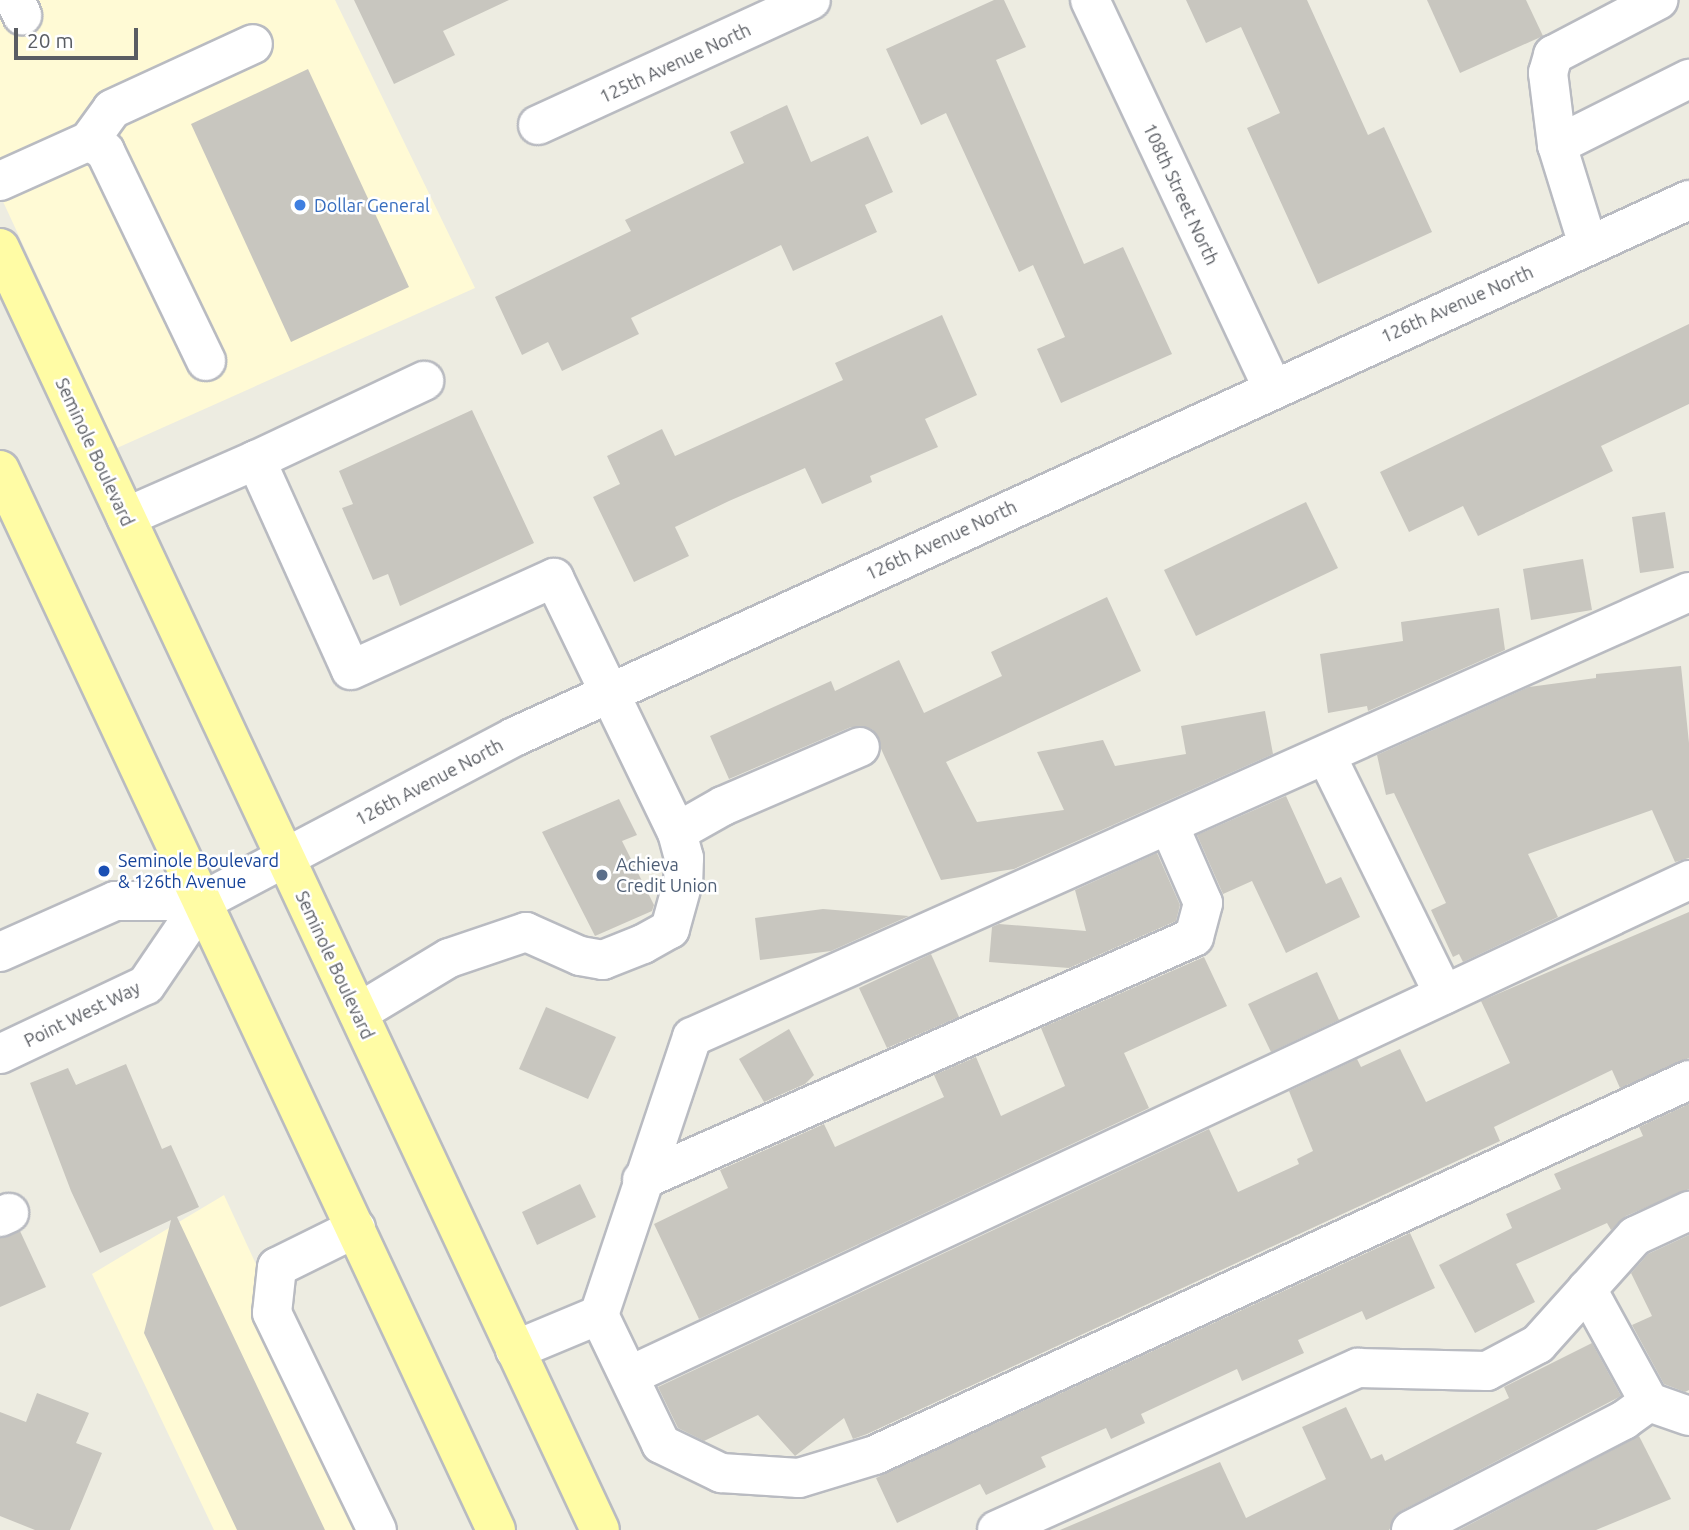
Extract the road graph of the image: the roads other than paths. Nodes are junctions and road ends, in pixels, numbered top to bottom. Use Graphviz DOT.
graph roads {
  1 [pos="811,0"];
  2 [pos="1090,0"];
  3 [pos="1658,0"];
  4 [pos="253,44"];
  5 [pos="1689,79"];
  6 [pos="538,125"];
  7 [pos="89,141"];
  8 [pos="1557,145"];
  9 [pos="0,181"];
  10 [pos="1689,200"];
  11 [pos="1588,245"];
  12 [pos="0,248"];
  13 [pos="206,361"];
  14 [pos="424,381"];
  15 [pos="1272,387"];
  16 [pos="256,460"];
  17 [pos="0,470"];
  18 [pos="126,517"];
  19 [pos="1689,592"];
  20 [pos="611,693"];
  21 [pos="860,747"];
  22 [pos="1326,755"];
  23 [pos="1169,825"];
  24 [pos="677,832"];
  25 [pos="284,859"];
  26 [pos="1689,880"];
  27 [pos="204,901"];
  28 [pos="0,952"];
  29 [pos="1444,995"];
  30 [pos="358,1013"];
  31 [pos="0,1054"];
  32 [pos="1689,1080"];
  33 [pos="642,1180"];
  34 [pos="1689,1211"];
  35 [pos="356,1228"];
  36 [pos="1587,1289"];
  37 [pos="599,1315"];
  38 [pos="515,1350"];
  39 [pos="631,1375"];
  40 [pos="1649,1402"];
  41 [pos="1689,1416"];
  42 [pos="377,1530"];
  43 [pos="496,1530"];
  44 [pos="600,1530"];
  45 [pos="997,1530"];
  46 [pos="1411,1530"];
  1 -- 6 [label="street, 125th Avenue North"];
  2 -- 15 [label="street, 108th Street North"];
  3 -- 8 [label="street"];
  4 -- 7 [label="street"];
  5 -- 8 [label="street"];
  7 -- 9 [label="street"];
  7 -- 13 [label="street"];
  8 -- 11 [label="street"];
  10 -- 11 [label="street, 126th Avenue North"];
  11 -- 15 [label="street, 126th Avenue North"];
  12 -- 18 [label="main road, Seminole Boulevard"];
  14 -- 16 [label="street"];
  15 -- 20 [label="street, 126th Avenue North"];
  16 -- 18 [label="street"];
  16 -- 20 [label="street"];
  17 -- 27 [label="main road"];
  18 -- 25 [label="main road, Seminole Boulevard"];
  19 -- 22 [label="street"];
  20 -- 24 [label="street"];
  20 -- 25 [label="street, 126th Avenue North"];
  21 -- 24 [label="street"];
  22 -- 23 [label="street"];
  22 -- 29 [label="street"];
  23 -- 33 [label="street"];
  23 -- 33 [label="street"];
  24 -- 30 [label="street"];
  25 -- 27 [label="street, 126th Avenue North"];
  25 -- 30 [label="main road, Seminole Boulevard"];
  26 -- 29 [label="street"];
  27 -- 28 [label="street"];
  27 -- 31 [label="street, Point West Way"];
  27 -- 35 [label="main road"];
  29 -- 39 [label="street"];
  30 -- 38 [label="main road, Seminole Boulevard"];
  32 -- 39 [label="street"];
  33 -- 37 [label="street"];
  34 -- 36 [label="street"];
  35 -- 42 [label="street"];
  35 -- 43 [label="main road"];
  36 -- 40 [label="street"];
  36 -- 45 [label="street"];
  37 -- 38 [label="street"];
  37 -- 39 [label="street"];
  38 -- 44 [label="main road, Seminole Boulevard"];
  40 -- 41 [label="street"];
  40 -- 46 [label="street"];
}
